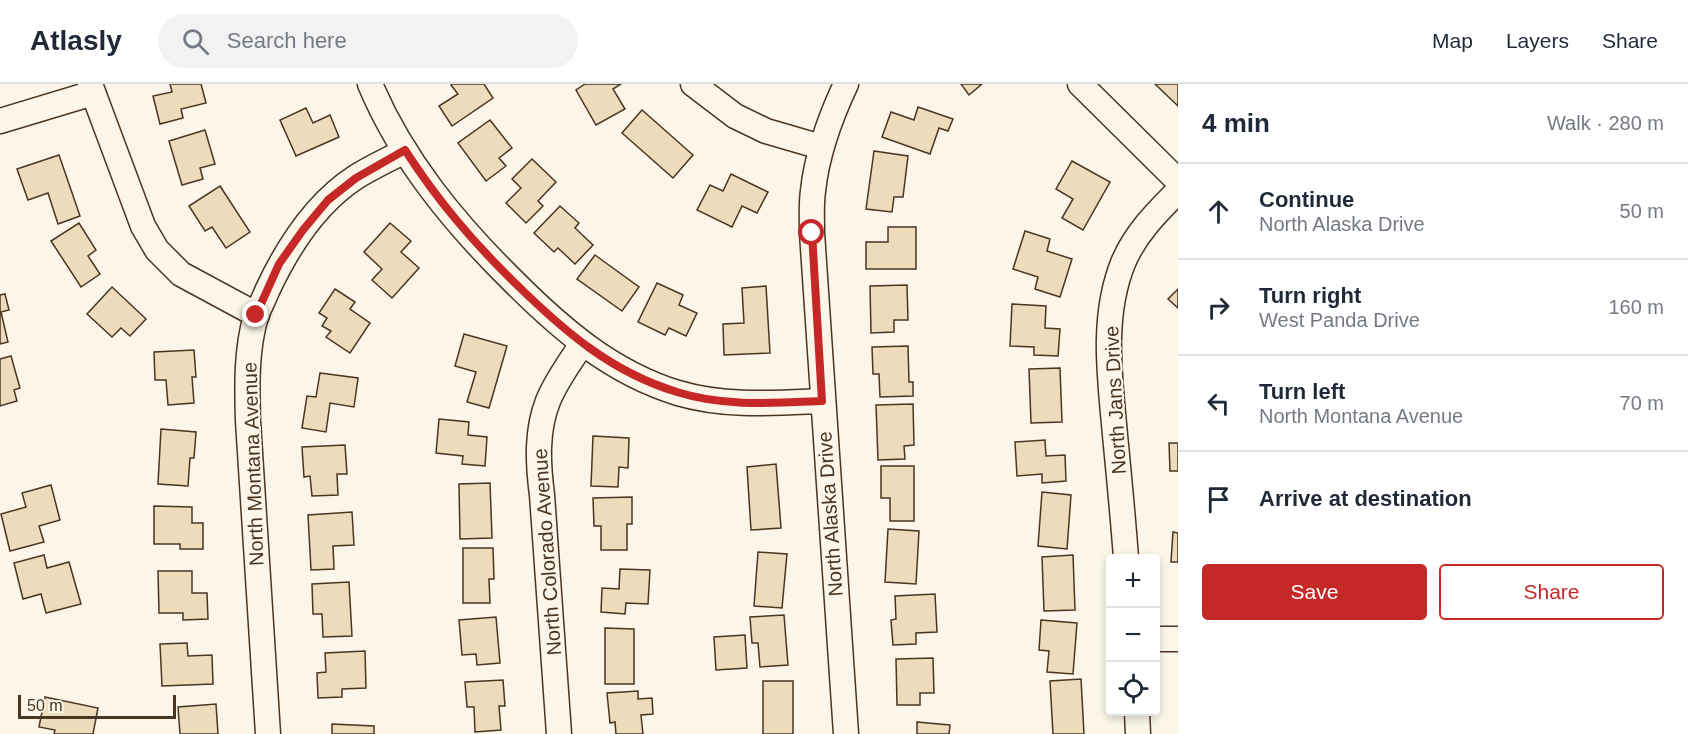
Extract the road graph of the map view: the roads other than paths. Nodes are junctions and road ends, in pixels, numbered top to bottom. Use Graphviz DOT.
graph roads {
  1 [pos="370,84"];
  2 [pos="693,84"];
  3 [pos="846,84"];
  4 [pos="1080,84"];
  5 [pos="92,88"];
  6 [pos="0,121"];
  7 [pos="821,147"];
  8 [pos="405,150"];
  9 [pos="1178,181"];
  10 [pos="1178,191"];
  11 [pos="256,315"];
  12 [pos="582,344"];
  13 [pos="822,401"];
  14 [pos="1126,554"];
  15 [pos="1160,639"];
  16 [pos="1178,639"];
  17 [pos="1137,716"];
  18 [pos="268,734"];
  19 [pos="559,734"];
  20 [pos="846,734"];
  21 [pos="1138,734"];
  1 -- 8 [label="street"];
  2 -- 7 [label="street"];
  3 -- 7 [label="street, North Alaska Drive"];
  4 -- 9 [label="street"];
  5 -- 6 [label="street"];
  5 -- 11 [label="street"];
  7 -- 13 [label="street, North Alaska Drive"];
  8 -- 11 [label="street, North Montana Avenue"];
  8 -- 12 [label="street"];
  10 -- 14 [label="street, North Jans Drive"];
  11 -- 18 [label="street, North Montana Avenue"];
  12 -- 13 [label="street"];
  12 -- 19 [label="street, North Colorado Avenue"];
  13 -- 20 [label="street, North Alaska Drive"];
  15 -- 16 [label="street"];
  17 -- 21 [label="street"];
}
